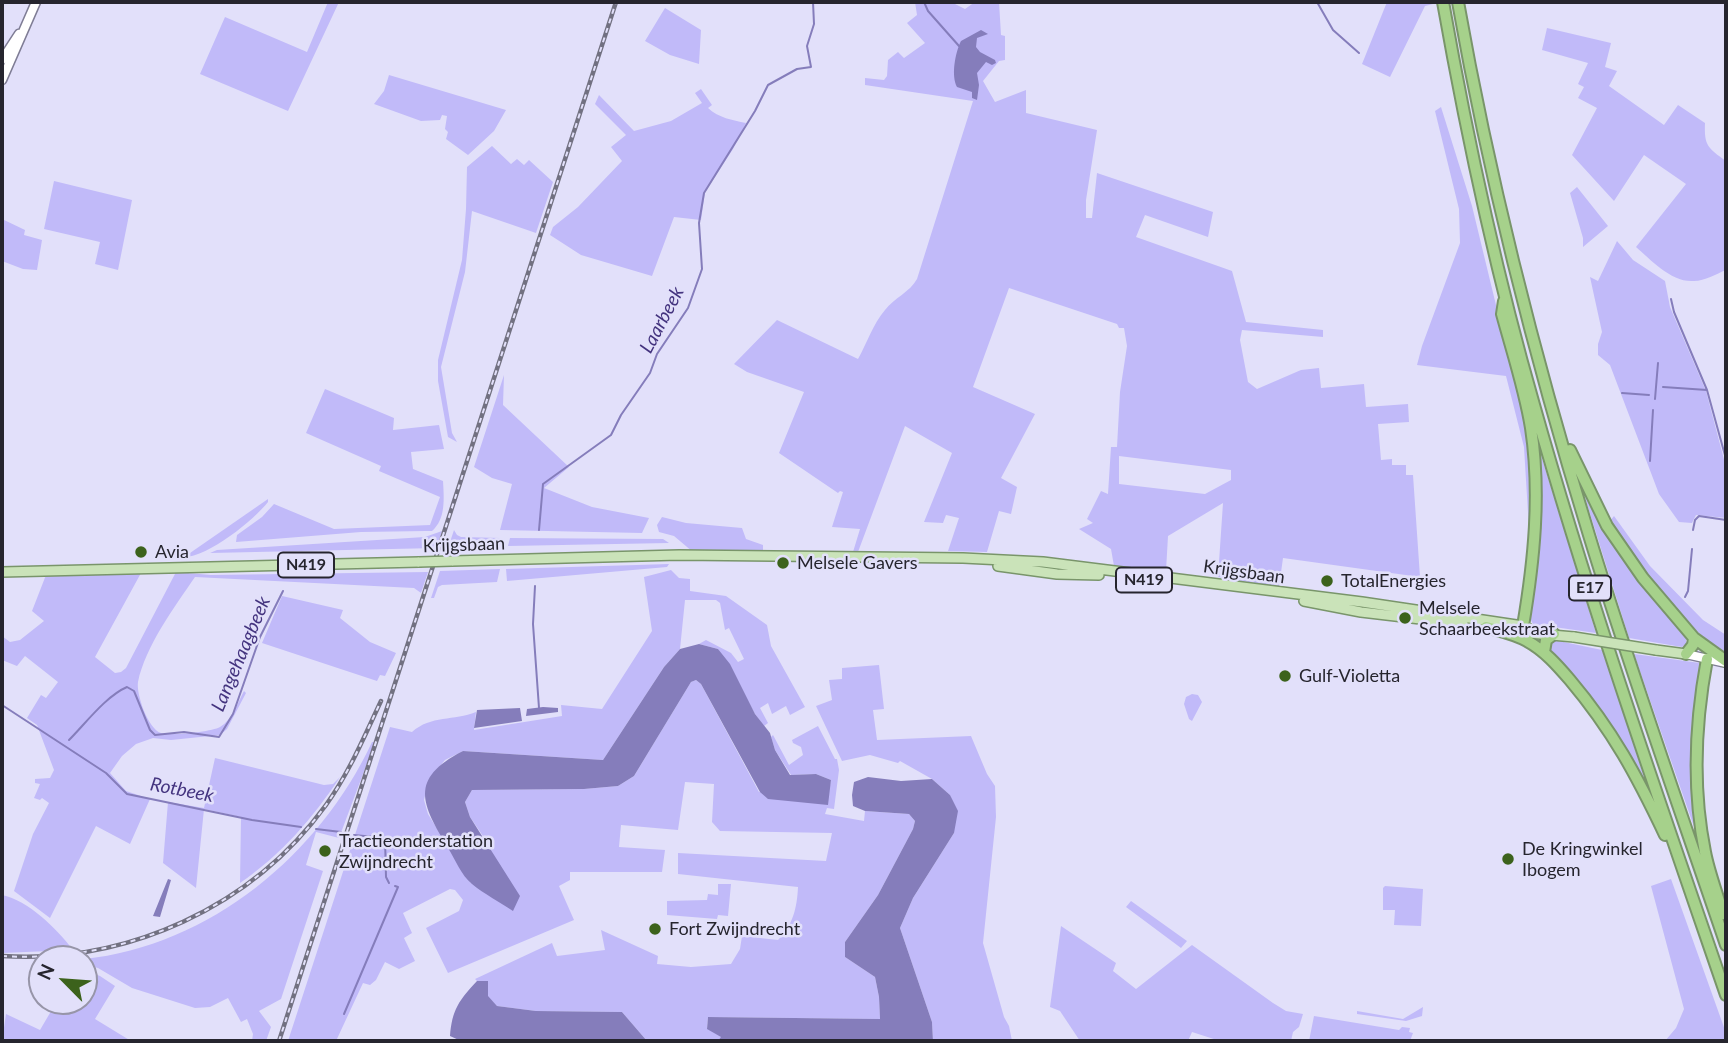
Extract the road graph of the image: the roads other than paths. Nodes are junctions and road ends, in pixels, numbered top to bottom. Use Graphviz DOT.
graph roads {
  1 [pos="36,2"];
  2 [pos="1443,2"];
  3 [pos="1458,2"];
  4 [pos="24,25"];
  5 [pos="2,60"];
  6 [pos="2,80"];
  7 [pos="1505,295"];
  8 [pos="1556,425"];
  9 [pos="2,572"];
  10 [pos="1361,607"];
  11 [pos="1424,612"];
  12 [pos="1387,615"];
  13 [pos="1486,627"];
  14 [pos="1528,630"];
  15 [pos="1554,634"];
  16 [pos="1693,638"];
  17 [pos="1544,652"];
  18 [pos="1686,654"];
  19 [pos="1707,659"];
  20 [pos="1726,662"];
  21 [pos="1685,877"];
  22 [pos="1726,944"];
  23 [pos="1726,995"];
  1 -- 4 [label="main road"];
  2 -- 7 [label="highway, E17"];
  3 -- 8 [label="highway, E17"];
  4 -- 5 [label="main road"];
  4 -- 6 [label="main road"];
  7 -- 14 [label="highway"];
  7 -- 21 [label="highway, E17"];
  8 -- 16 [label="highway"];
  8 -- 22 [label="highway, E17"];
  9 -- 10 [label="main road, Krijgsbaan / N419, bridge"];
  10 -- 11 [label="main road, Krijgsbaan / N419"];
  10 -- 12 [label="main road, Krijgsbaan / N419"];
  11 -- 12 [label="main road, N419"];
  11 -- 14 [label="main road, Krijgsbaan / N419"];
  12 -- 13 [label="main road, Krijgsbaan / N419"];
  13 -- 14 [label="main road, Krijgsbaan / N419"];
  13 -- 17 [label="highway"];
  14 -- 15 [label="main road, Krijgsbaan / N419"];
  15 -- 17 [label="highway"];
  15 -- 18 [label="main road, Krijgsbaan / N419, bridge"];
  16 -- 18 [label="highway"];
  16 -- 20 [label="highway"];
  17 -- 21 [label="highway"];
  18 -- 19 [label="main road, Krijgsbaan / N419"];
  19 -- 20 [label="main road, Krijgsbaan / N419"];
  19 -- 22 [label="highway"];
  21 -- 23 [label="highway, E17"];
}
